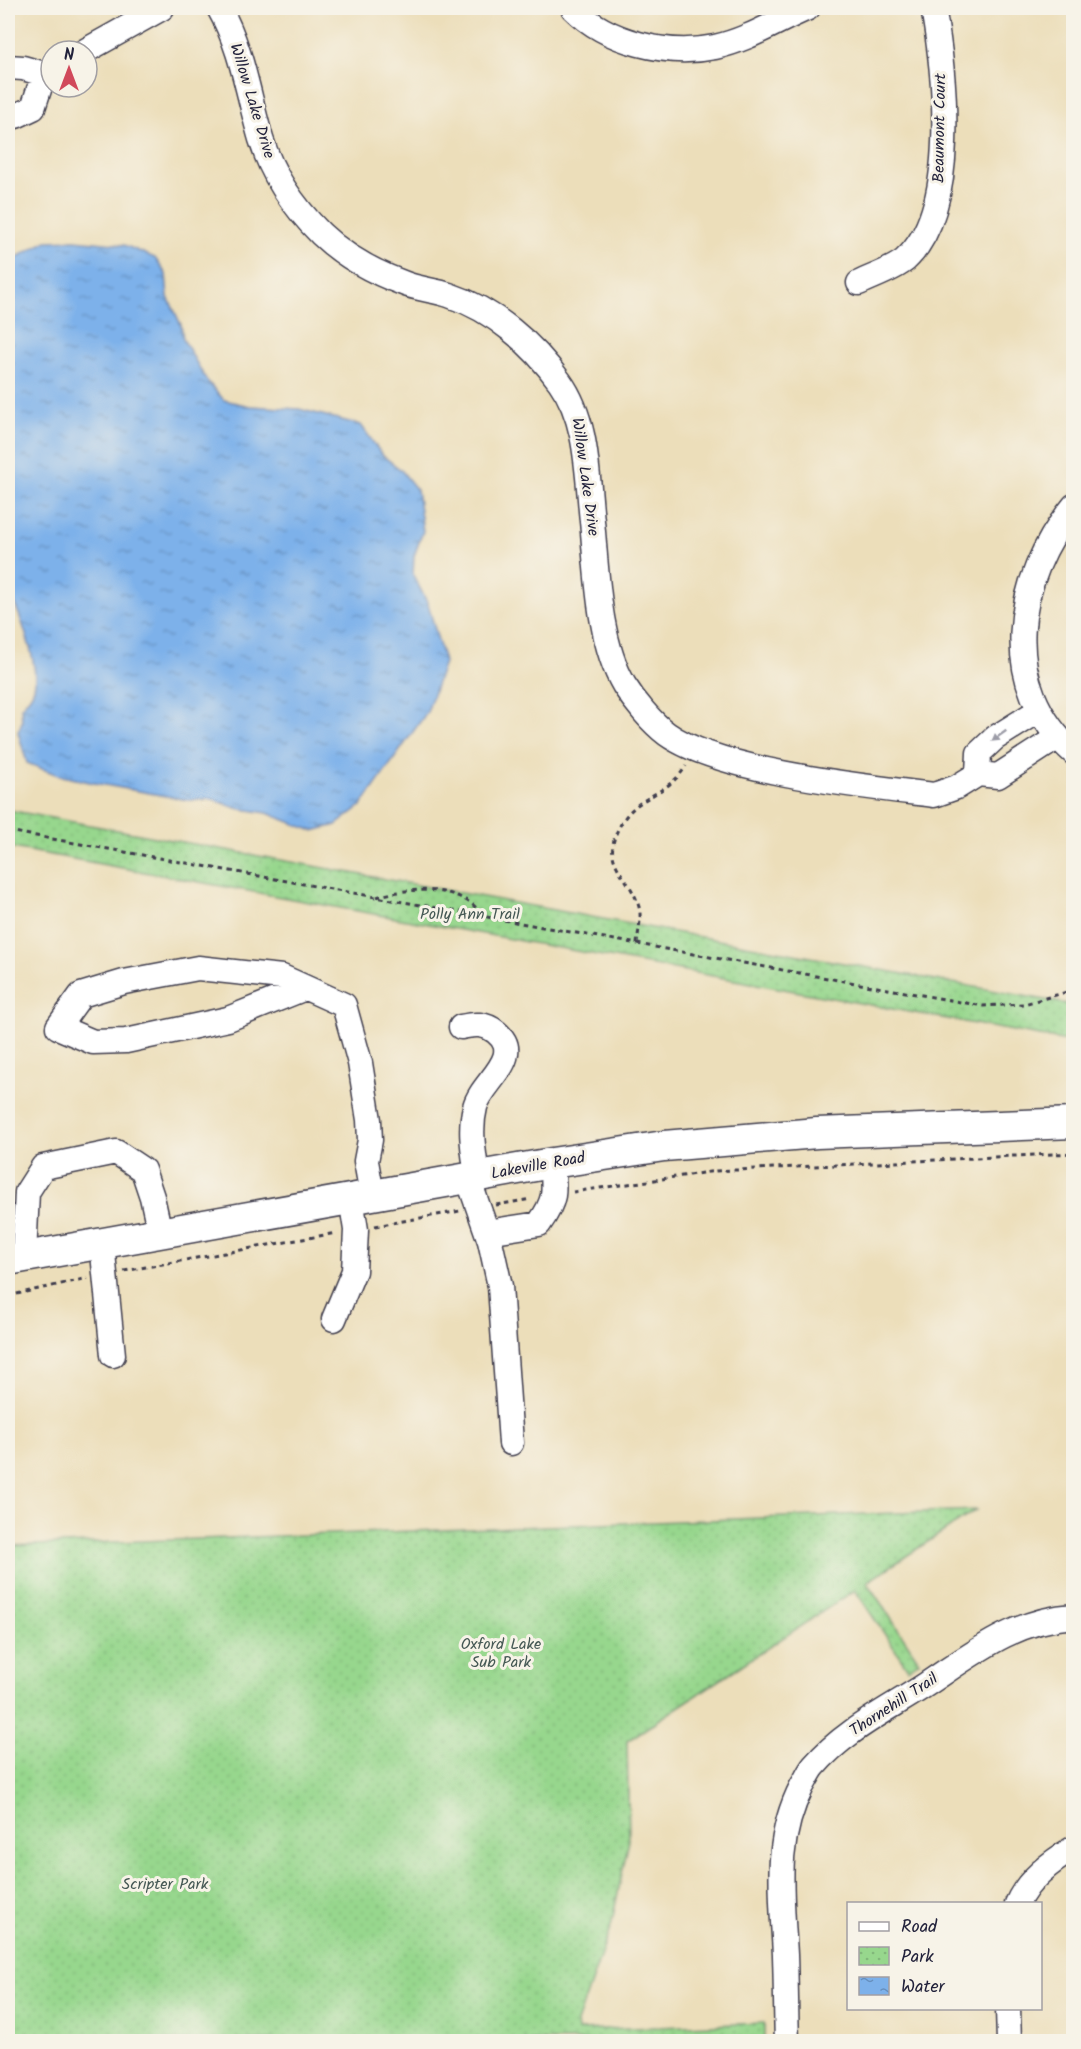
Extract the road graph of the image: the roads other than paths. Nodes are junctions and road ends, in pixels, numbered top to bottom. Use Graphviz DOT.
graph roads {
  1 [pos="162,8"];
  2 [pos="219,8"];
  3 [pos="573,8"];
  4 [pos="808,8"];
  5 [pos="933,8"];
  6 [pos="99,43"];
  7 [pos="8,67"];
  8 [pos="39,71"];
  9 [pos="39,93"];
  10 [pos="8,114"];
  11 [pos="859,283"];
  12 [pos="1074,506"];
  13 [pos="1038,711"];
  14 [pos="1066,745"];
  15 [pos="978,774"];
  16 [pos="305,988"];
  17 [pos="461,1027"];
  18 [pos="1074,1123"];
  19 [pos="552,1163"];
  20 [pos="472,1177"];
  21 [pos="362,1197"];
  22 [pos="487,1232"];
  23 [pos="160,1233"];
  24 [pos="102,1243"];
  25 [pos="16,1258"];
  26 [pos="334,1319"];
  27 [pos="113,1355"];
  28 [pos="511,1443"];
  29 [pos="1074,1616"];
  30 [pos="1074,1848"];
  31 [pos="1018,1902"];
  32 [pos="1008,2010"];
  33 [pos="787,2042"];
  34 [pos="1009,2042"];
  1 -- 6 [label="street"];
  2 -- 15 [label="street, Willow Lake Drive"];
  3 -- 4 [label="street"];
  5 -- 11 [label="street, Beaumont Court"];
  7 -- 8 [label="street"];
  9 -- 10 [label="street"];
  12 -- 13 [label="street"];
  13 -- 14 [label="street"];
  13 -- 15 [label="street, one-way"];
  14 -- 15 [label="street, Willow Lake Drive"];
  16 -- 16 [label="street"];
  16 -- 21 [label="street"];
  17 -- 20 [label="street"];
  18 -- 19 [label="main road, Lakeville Road"];
  19 -- 20 [label="main road, Lakeville Road"];
  19 -- 22 [label="street"];
  20 -- 21 [label="main road, Lakeville Road"];
  20 -- 22 [label="street"];
  21 -- 23 [label="main road, Lakeville Road"];
  21 -- 26 [label="street"];
  22 -- 28 [label="street"];
  23 -- 24 [label="main road, Lakeville Road"];
  23 -- 25 [label="street"];
  24 -- 25 [label="main road, Lakeville Road"];
  24 -- 27 [label="street"];
  29 -- 33 [label="street, Thornehill Trail"];
  30 -- 31 [label="street"];
  32 -- 34 [label="street"];
}
